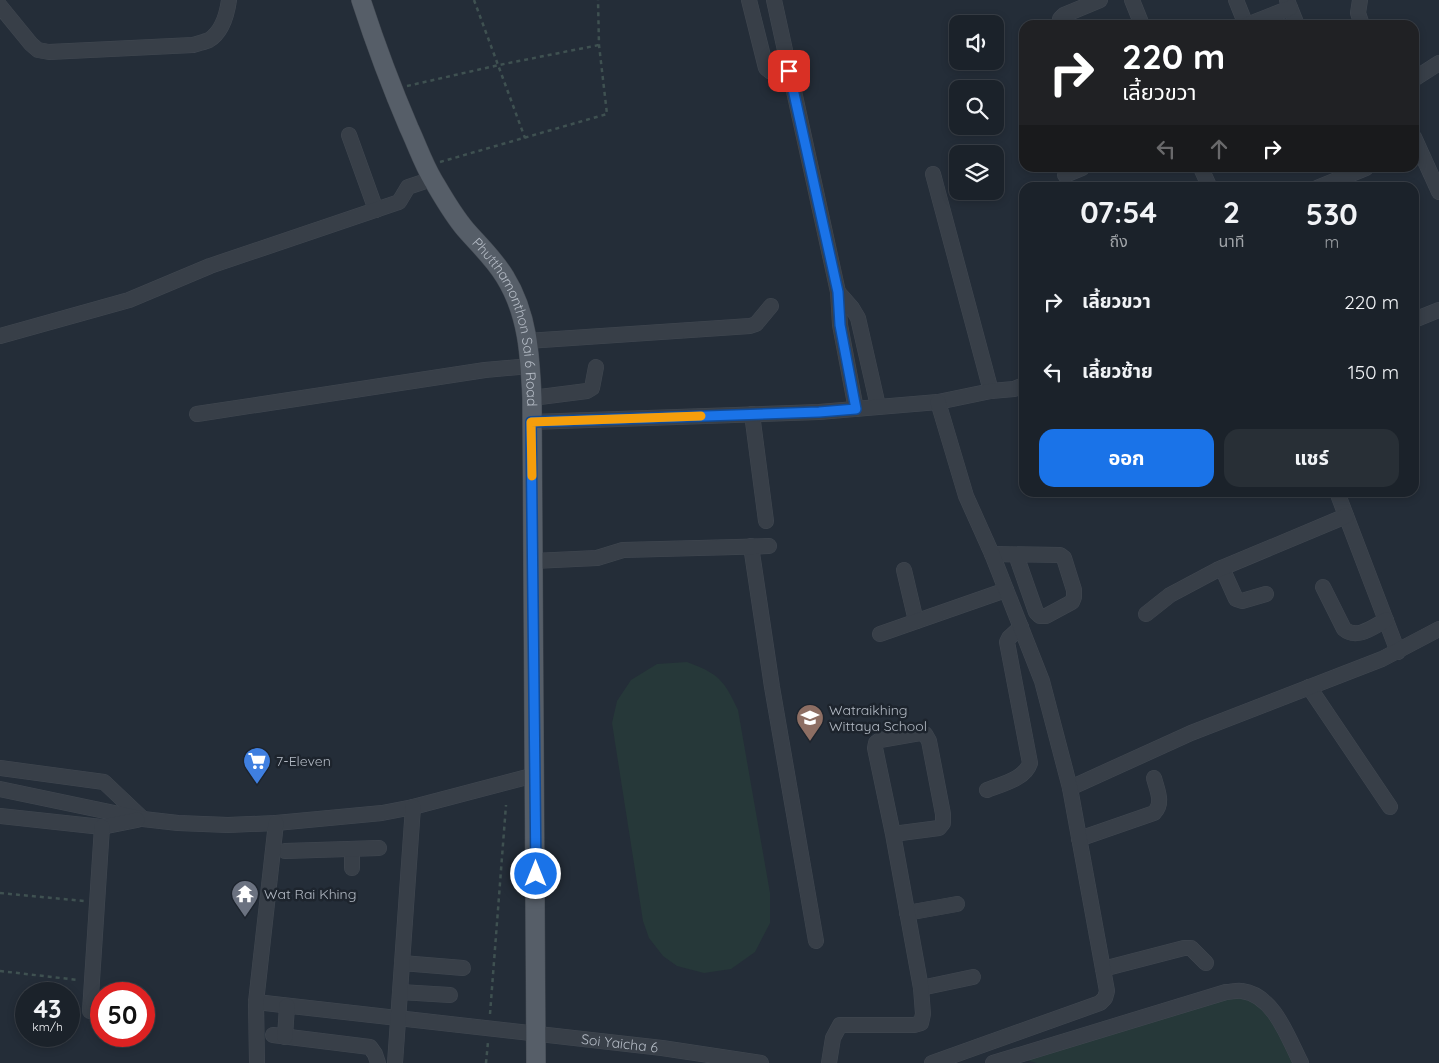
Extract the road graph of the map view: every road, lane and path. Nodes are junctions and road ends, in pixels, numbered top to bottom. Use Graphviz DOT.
graph roads {
  1 [pos="229,0"];
  2 [pos="360,0"];
  3 [pos="474,0"];
  4 [pos="598,0"];
  5 [pos="749,0"];
  6 [pos="774,0"];
  7 [pos="1100,0"];
  8 [pos="1132,0"];
  9 [pos="1236,0"];
  10 [pos="1360,0"];
  11 [pos="1288,4"];
  12 [pos="0,6"];
  13 [pos="1059,20"];
  14 [pos="1140,20"];
  15 [pos="1245,20"];
  16 [pos="1257,20"];
  17 [pos="1295,20"];
  18 [pos="1360,20"];
  19 [pos="599,45"];
  20 [pos="1439,62"];
  21 [pos="499,65"];
  22 [pos="789,71"];
  23 [pos="1419,76"];
  24 [pos="392,89"];
  25 [pos="349,135"];
  26 [pos="525,138"];
  27 [pos="1419,147"];
  28 [pos="1073,172"];
  29 [pos="429,173"];
  30 [pos="1339,173"];
  31 [pos="933,174"];
  32 [pos="1066,175"];
  33 [pos="1326,182"];
  34 [pos="1439,192"];
  35 [pos="376,210"];
  36 [pos="838,292"];
  37 [pos="771,306"];
  38 [pos="1439,310"];
  39 [pos="1419,318"];
  40 [pos="0,336"];
  41 [pos="528,341"];
  42 [pos="530,366"];
  43 [pos="596,367"];
  44 [pos="1019,387"];
  45 [pos="991,391"];
  46 [pos="532,398"];
  47 [pos="938,402"];
  48 [pos="878,406"];
  49 [pos="856,409"];
  50 [pos="197,414"];
  51 [pos="752,414"];
  52 [pos="531,422"];
  53 [pos="1338,497"];
  54 [pos="1346,516"];
  55 [pos="766,520"];
  56 [pos="751,546"];
  57 [pos="769,546"];
  58 [pos="992,554"];
  59 [pos="1016,556"];
  60 [pos="533,561"];
  61 [pos="1222,568"];
  62 [pos="904,570"];
  63 [pos="1323,587"];
  64 [pos="1006,590"];
  65 [pos="1266,594"];
  66 [pos="1146,614"];
  67 [pos="1386,620"];
  68 [pos="916,621"];
  69 [pos="1021,627"];
  70 [pos="1439,629"];
  71 [pos="880,634"];
  72 [pos="1398,652"];
  73 [pos="1309,686"];
  74 [pos="0,768"];
  75 [pos="535,775"];
  76 [pos="1154,778"];
  77 [pos="0,788"];
  78 [pos="1070,788"];
  79 [pos="987,790"];
  80 [pos="506,805"];
  81 [pos="413,807"];
  82 [pos="1390,807"];
  83 [pos="0,816"];
  84 [pos="144,819"];
  85 [pos="276,823"];
  86 [pos="102,827"];
  87 [pos="893,834"];
  88 [pos="1079,839"];
  89 [pos="379,848"];
  90 [pos="352,849"];
  91 [pos="285,851"];
  92 [pos="352,868"];
  93 [pos="0,893"];
  94 [pos="98,902"];
  95 [pos="957,904"];
  96 [pos="907,913"];
  97 [pos="816,941"];
  98 [pos="402,963"];
  99 [pos="1206,963"];
  100 [pos="463,968"];
  101 [pos="1103,968"];
  102 [pos="0,971"];
  103 [pos="973,977"];
  104 [pos="92,982"];
  105 [pos="921,988"];
  106 [pos="400,992"];
  107 [pos="450,996"];
  108 [pos="256,1002"];
  109 [pos="287,1006"];
  110 [pos="398,1017"];
  111 [pos="489,1029"];
  112 [pos="537,1033"];
  113 [pos="257,1063"];
  114 [pos="378,1063"];
  115 [pos="395,1063"];
  116 [pos="486,1063"];
  117 [pos="536,1063"];
  118 [pos="761,1063"];
  119 [pos="829,1063"];
  120 [pos="932,1063"];
  121 [pos="993,1063"];
  122 [pos="1301,1063"];
  1 -- 12 [label="street"];
  2 -- 24 [label="main road, Phutthamonthon Sai 6 Road"];
  3 -- 21 [label="path"];
  4 -- 19 [label="path"];
  5 -- 22 [label="street"];
  6 -- 22 [label="street"];
  7 -- 13 [label="street"];
  8 -- 14 [label="street"];
  9 -- 15 [label="street"];
  10 -- 18 [label="street"];
  11 -- 16 [label="street"];
  11 -- 17 [label="street"];
  19 -- 21 [label="path"];
  19 -- 26 [label="path"];
  20 -- 23 [label="street"];
  21 -- 24 [label="path"];
  21 -- 26 [label="path"];
  22 -- 36 [label="street"];
  24 -- 29 [label="main road, Phutthamonthon Sai 6 Road"];
  25 -- 35 [label="street"];
  26 -- 29 [label="path"];
  27 -- 34 [label="street"];
  28 -- 32 [label="street"];
  29 -- 35 [label="street"];
  29 -- 41 [label="main road, Phutthamonthon Sai 6 Road"];
  30 -- 33 [label="street"];
  31 -- 45 [label="street"];
  35 -- 40 [label="street"];
  36 -- 48 [label="street"];
  36 -- 49 [label="street"];
  37 -- 41 [label="street"];
  38 -- 39 [label="street"];
  41 -- 42 [label="main road, Phutthamonthon Sai 6 Road"];
  42 -- 46 [label="main road, Phutthamonthon Sai 6 Road"];
  42 -- 50 [label="street"];
  43 -- 46 [label="street"];
  44 -- 45 [label="street"];
  45 -- 47 [label="street"];
  46 -- 52 [label="main road, Phutthamonthon Sai 6 Road"];
  47 -- 48 [label="street"];
  47 -- 58 [label="street"];
  48 -- 49 [label="street"];
  49 -- 51 [label="street"];
  51 -- 52 [label="street"];
  51 -- 55 [label="street"];
  52 -- 60 [label="main road, Phutthamonthon Sai 6 Road"];
  53 -- 54 [label="street"];
  54 -- 61 [label="street"];
  54 -- 67 [label="street"];
  56 -- 57 [label="street"];
  56 -- 60 [label="street"];
  56 -- 97 [label="street"];
  58 -- 59 [label="street"];
  58 -- 64 [label="street"];
  59 -- 59 [label="street"];
  60 -- 75 [label="main road, Phutthamonthon Sai 6 Road"];
  61 -- 65 [label="street"];
  61 -- 66 [label="street"];
  62 -- 68 [label="street"];
  63 -- 67 [label="street"];
  64 -- 68 [label="street"];
  64 -- 69 [label="street"];
  67 -- 72 [label="street"];
  68 -- 71 [label="street"];
  69 -- 78 [label="street"];
  69 -- 79 [label="street"];
  70 -- 72 [label="street"];
  72 -- 73 [label="street"];
  73 -- 78 [label="street"];
  73 -- 82 [label="street"];
  74 -- 84 [label="street"];
  75 -- 81 [label="street"];
  75 -- 112 [label="main road, Phutthamonthon Sai 6 Road"];
  76 -- 88 [label="street"];
  77 -- 84 [label="street"];
  78 -- 88 [label="street"];
  80 -- 111 [label="path"];
  81 -- 85 [label="street"];
  81 -- 98 [label="street"];
  83 -- 86 [label="street"];
  84 -- 85 [label="street"];
  84 -- 86 [label="street"];
  85 -- 108 [label="street"];
  86 -- 94 [label="street"];
  87 -- 87 [label="street"];
  87 -- 96 [label="street"];
  88 -- 101 [label="street"];
  89 -- 90 [label="street"];
  90 -- 91 [label="street"];
  90 -- 92 [label="street"];
  93 -- 94 [label="path"];
  94 -- 104 [label="street"];
  95 -- 96 [label="street"];
  96 -- 105 [label="street"];
  98 -- 100 [label="street"];
  98 -- 106 [label="street"];
  99 -- 101 [label="street"];
  101 -- 120 [label="street"];
  102 -- 104 [label="path"];
  103 -- 105 [label="street"];
  105 -- 119 [label="street"];
  106 -- 107 [label="street"];
  106 -- 110 [label="street"];
  108 -- 109 [label="street, Soi Yaicha 6"];
  108 -- 113 [label="street"];
  109 -- 110 [label="street, Soi Yaicha 6"];
  109 -- 114 [label="street"];
  110 -- 111 [label="street, Soi Yaicha 6"];
  110 -- 115 [label="street"];
  111 -- 112 [label="street, Soi Yaicha 6"];
  111 -- 116 [label="path"];
  112 -- 117 [label="main road, Phutthamonthon Sai 6 Road"];
  112 -- 118 [label="street, Soi Yaicha 6"];
  121 -- 122 [label="street"];
}
